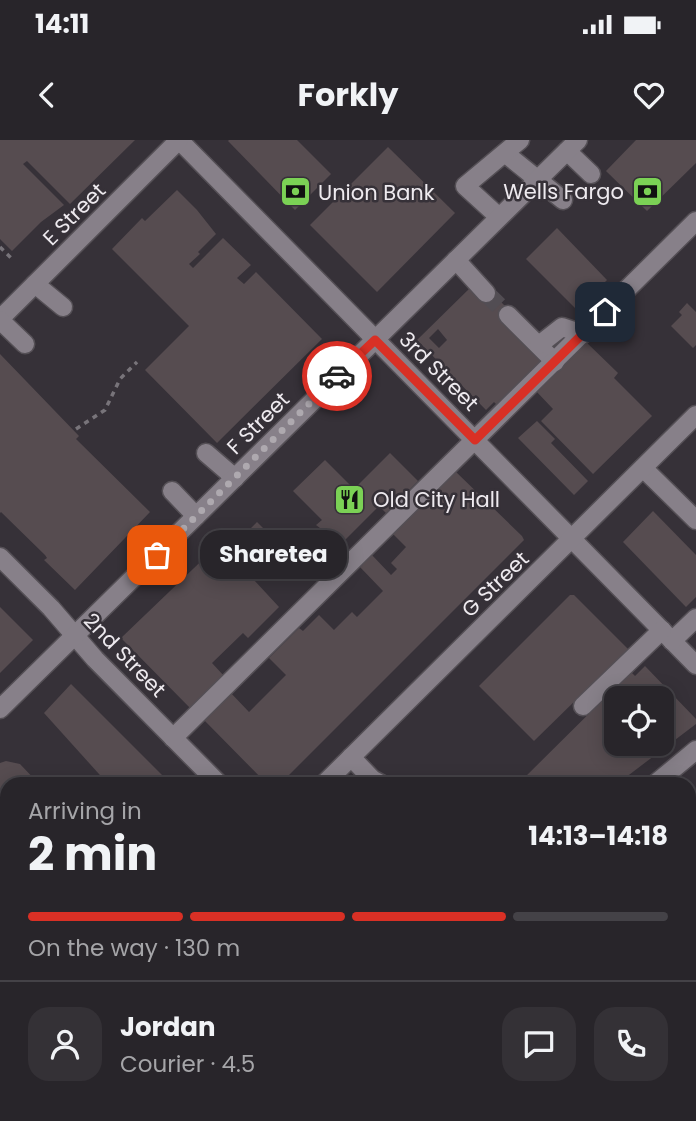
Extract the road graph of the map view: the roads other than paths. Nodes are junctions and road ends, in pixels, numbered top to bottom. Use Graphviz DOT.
graph roads {
  1 [pos="179,140"];
  2 [pos="520,140"];
  3 [pos="569,145"];
  4 [pos="506,154"];
  5 [pos="591,174"];
  6 [pos="538,179"];
  7 [pos="563,200"];
  8 [pos="499,217"];
  9 [pos="696,221"];
  10 [pos="456,260"];
  11 [pos="35,284"];
  12 [pos="486,293"];
  13 [pos="63,307"];
  14 [pos="508,315"];
  15 [pos="0,319"];
  16 [pos="583,334"];
  17 [pos="375,340"];
  18 [pos="25,344"];
  19 [pos="539,345"];
  20 [pos="555,362"];
  21 [pos="696,415"];
  22 [pos="475,440"];
  23 [pos="206,453"];
  24 [pos="643,468"];
  25 [pos="235,478"];
  26 [pos="172,491"];
  27 [pos="197,516"];
  28 [pos="696,520"];
  29 [pos="572,540"];
  30 [pos="0,557"];
  31 [pos="696,618"];
  32 [pos="667,635"];
  33 [pos="74,636"];
  34 [pos="696,665"];
  35 [pos="583,706"];
  36 [pos="0,709"];
  37 [pos="173,738"];
  38 [pos="696,750"];
  39 [pos="356,752"];
  40 [pos="212,777"];
  41 [pos="331,777"];
  42 [pos="371,777"];
  43 [pos="663,777"];
  1 -- 11 [label="street, E Street"];
  1 -- 17 [label="street, 3rd Street"];
  2 -- 4 [label="street"];
  3 -- 5 [label="street"];
  3 -- 6 [label="street, F Street"];
  4 -- 6 [label="street"];
  4 -- 8 [label="street"];
  6 -- 7 [label="street"];
  6 -- 8 [label="street, F Street"];
  8 -- 10 [label="street, F Street"];
  9 -- 16 [label="street"];
  10 -- 12 [label="street"];
  10 -- 17 [label="street, F Street"];
  11 -- 13 [label="street"];
  11 -- 15 [label="street, E Street"];
  14 -- 19 [label="street"];
  15 -- 18 [label="street"];
  16 -- 19 [label="street"];
  16 -- 20 [label="street"];
  17 -- 22 [label="street, 3rd Street"];
  17 -- 25 [label="street, F Street"];
  19 -- 20 [label="street"];
  20 -- 22 [label="street"];
  21 -- 24 [label="street, G Street"];
  22 -- 29 [label="street, 3rd Street"];
  22 -- 37 [label="street"];
  23 -- 25 [label="street"];
  24 -- 28 [label="street"];
  24 -- 29 [label="street, G Street"];
  25 -- 27 [label="street, F Street"];
  26 -- 27 [label="street"];
  27 -- 33 [label="street, F Street"];
  29 -- 32 [label="street, 3rd Street"];
  29 -- 39 [label="street, G Street"];
  30 -- 33 [label="street, 2nd Street"];
  31 -- 32 [label="street"];
  32 -- 34 [label="street, 3rd Street"];
  32 -- 35 [label="street"];
  33 -- 36 [label="street, F Street"];
  33 -- 37 [label="street, 2nd Street"];
  37 -- 40 [label="street, 2nd Street"];
  38 -- 43 [label="street"];
  39 -- 41 [label="street, G Street"];
  39 -- 42 [label="street"];
}
